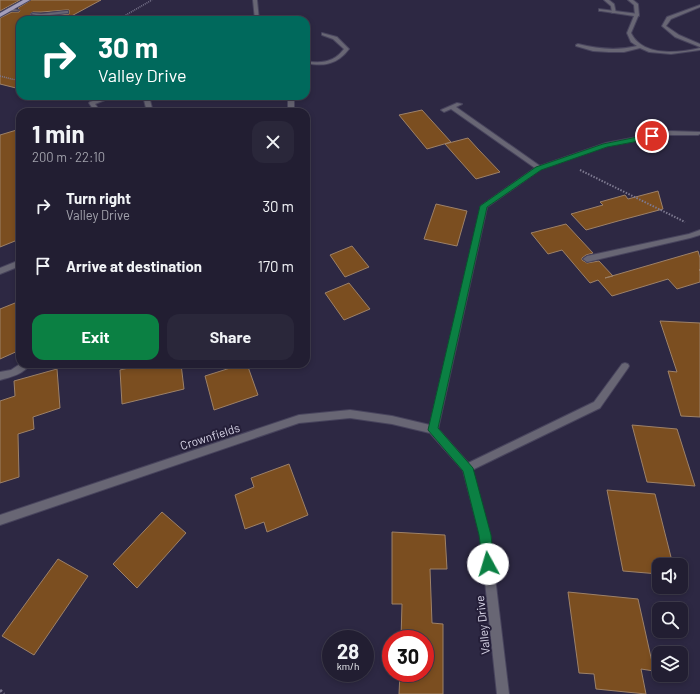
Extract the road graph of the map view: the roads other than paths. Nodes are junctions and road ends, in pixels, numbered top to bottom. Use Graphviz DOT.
graph roads {
  1 [pos="27,0"];
  2 [pos="255,0"];
  3 [pos="606,0"];
  4 [pos="630,0"];
  5 [pos="700,6"];
  6 [pos="10,9"];
  7 [pos="17,10"];
  8 [pos="601,10"];
  9 [pos="66,12"];
  10 [pos="614,12"];
  11 [pos="33,14"];
  12 [pos="0,15"];
  13 [pos="637,15"];
  14 [pos="257,16"];
  15 [pos="324,34"];
  16 [pos="578,44"];
  17 [pos="700,46"];
  18 [pos="640,47"];
  19 [pos="700,49"];
  20 [pos="310,62"];
  21 [pos="101,100"];
  22 [pos="459,104"];
  23 [pos="452,107"];
  24 [pos="95,108"];
  25 [pos="444,110"];
  26 [pos="698,133"];
  27 [pos="539,168"];
  28 [pos="700,232"];
  29 [pos="587,258"];
  30 [pos="16,265"];
  31 [pos="0,271"];
  32 [pos="625,366"];
  33 [pos="20,368"];
  34 [pos="0,376"];
  35 [pos="433,430"];
  36 [pos="468,468"];
  37 [pos="0,520"];
  38 [pos="503,694"];
  1 -- 6 [label="main road"];
  2 -- 14 [label="street"];
  3 -- 10 [label="street"];
  4 -- 13 [label="street"];
  5 -- 17 [label="street"];
  6 -- 7 [label="street"];
  6 -- 12 [label="main road"];
  8 -- 10 [label="street"];
  9 -- 11 [label="street"];
  10 -- 13 [label="street"];
  13 -- 18 [label="street"];
  15 -- 20 [label="street"];
  16 -- 18 [label="street"];
  18 -- 19 [label="street"];
  21 -- 24 [label="street"];
  22 -- 23 [label="street"];
  23 -- 25 [label="street"];
  23 -- 27 [label="street"];
  26 -- 27 [label="street"];
  27 -- 35 [label="street"];
  28 -- 29 [label="street"];
  30 -- 31 [label="street"];
  32 -- 36 [label="street"];
  33 -- 34 [label="street"];
  35 -- 36 [label="street, Valley Drive"];
  35 -- 37 [label="street, Crownfields"];
  36 -- 38 [label="street, Valley Drive"];
}
